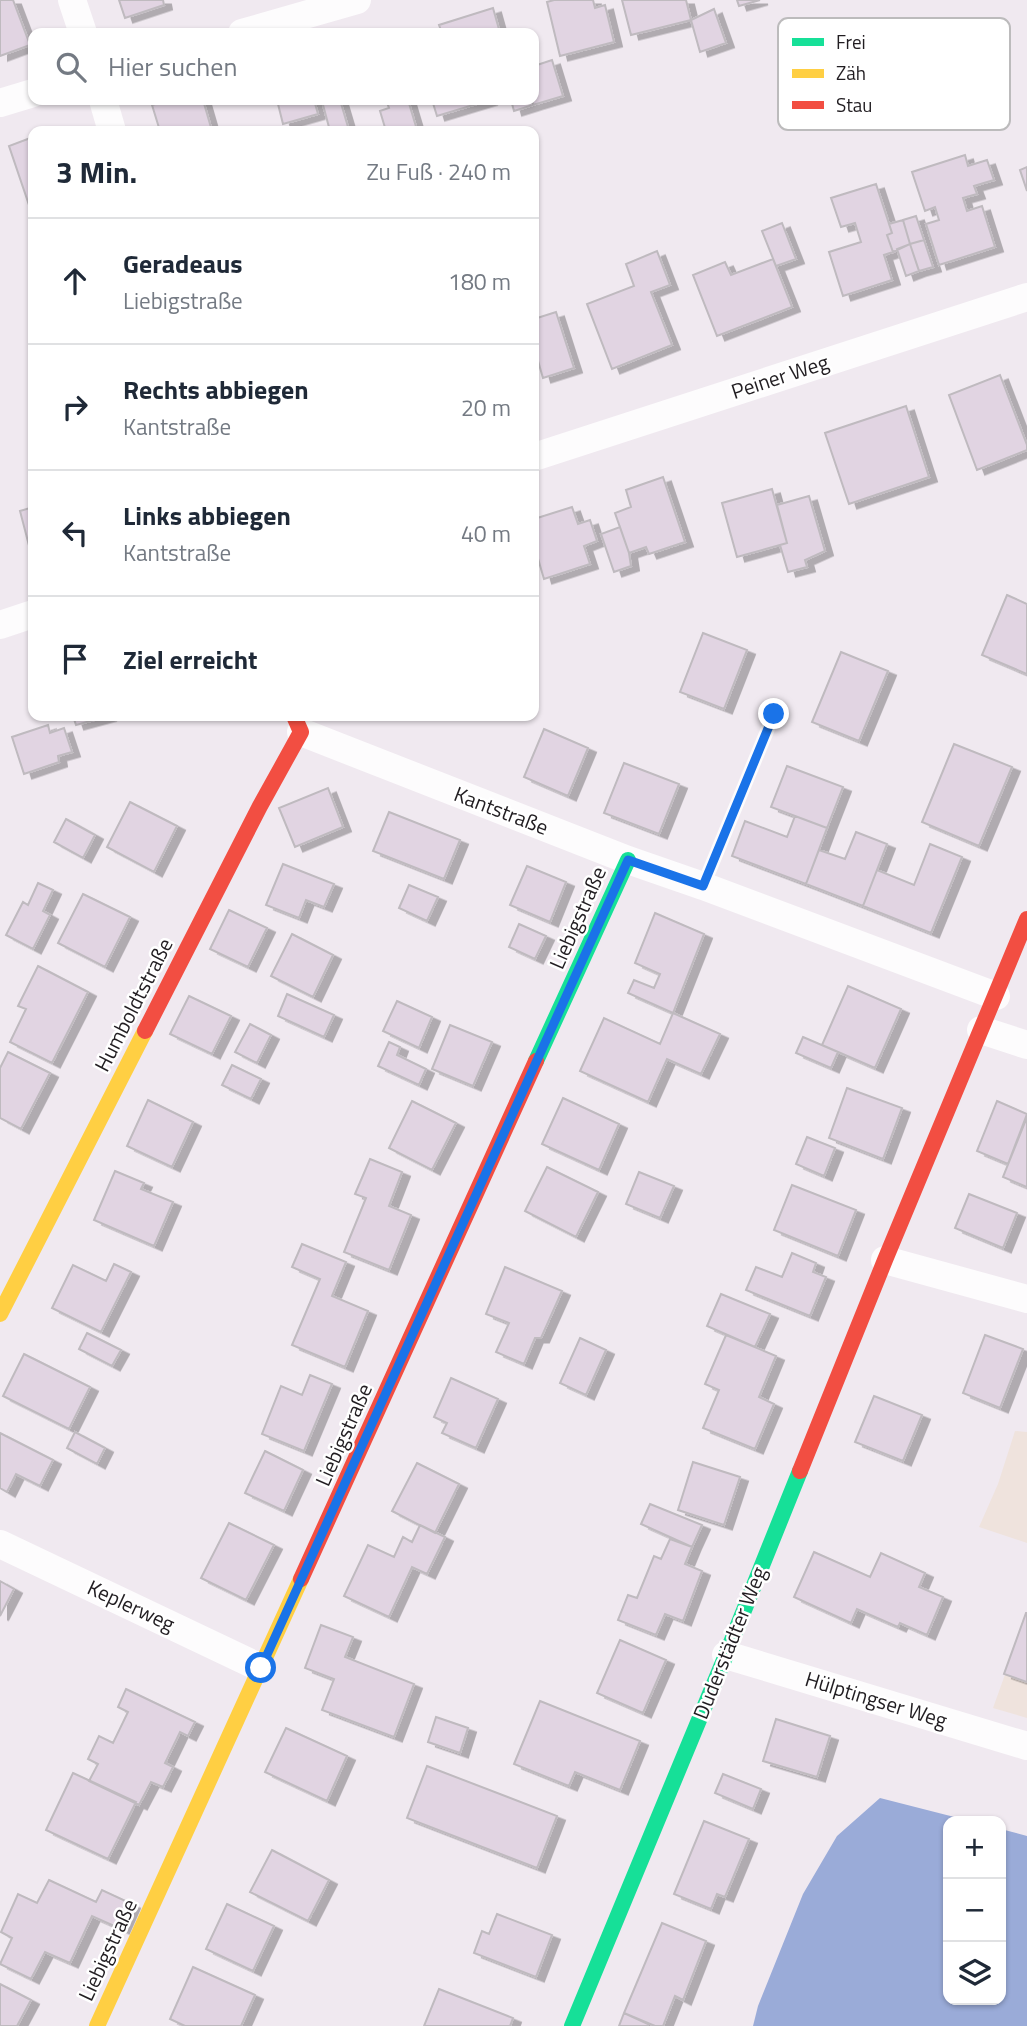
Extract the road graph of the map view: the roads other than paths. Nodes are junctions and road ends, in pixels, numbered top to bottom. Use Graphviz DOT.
graph roads {
  1 [pos="72,0"];
  2 [pos="357,0"];
  3 [pos="81,28"];
  4 [pos="259,28"];
  5 [pos="28,95"];
  6 [pos="0,103"];
  7 [pos="104,105"];
  8 [pos="111,126"];
  9 [pos="1027,297"];
  10 [pos="539,455"];
  11 [pos="28,616"];
  12 [pos="0,625"];
  13 [pos="774,714"];
  14 [pos="298,724"];
  15 [pos="628,860"];
  16 [pos="703,886"];
  17 [pos="1027,919"];
  18 [pos="996,996"];
  19 [pos="981,1030"];
  20 [pos="1027,1045"];
  21 [pos="885,1260"];
  22 [pos="1027,1299"];
  23 [pos="0,1314"];
  24 [pos="0,1544"];
  25 [pos="726,1655"];
  26 [pos="261,1668"];
  27 [pos="1027,1746"];
  28 [pos="97,2026"];
  29 [pos="572,2026"];
  1 -- 3 [label="street"];
  2 -- 4 [label="street"];
  5 -- 6 [label="street"];
  7 -- 8 [label="street"];
  9 -- 10 [label="street, Peiner Weg"];
  11 -- 12 [label="street"];
  13 -- 16 [label="lane"];
  14 -- 15 [label="street, Kantstraße"];
  14 -- 23 [label="street, Humboldtstraße"];
  15 -- 16 [label="street, Kantstraße"];
  15 -- 26 [label="street, Liebigstraße"];
  16 -- 18 [label="street, Kantstraße"];
  17 -- 18 [label="street, Duderstädter Weg"];
  18 -- 19 [label="street, Duderstädter Weg"];
  19 -- 20 [label="street"];
  19 -- 21 [label="street, Duderstädter Weg"];
  21 -- 22 [label="street"];
  21 -- 25 [label="street, Duderstädter Weg"];
  24 -- 26 [label="street, Keplerweg"];
  25 -- 27 [label="street, Hülptingser Weg"];
  25 -- 29 [label="street, Duderstädter Weg"];
  26 -- 28 [label="street, Liebigstraße"];
}
